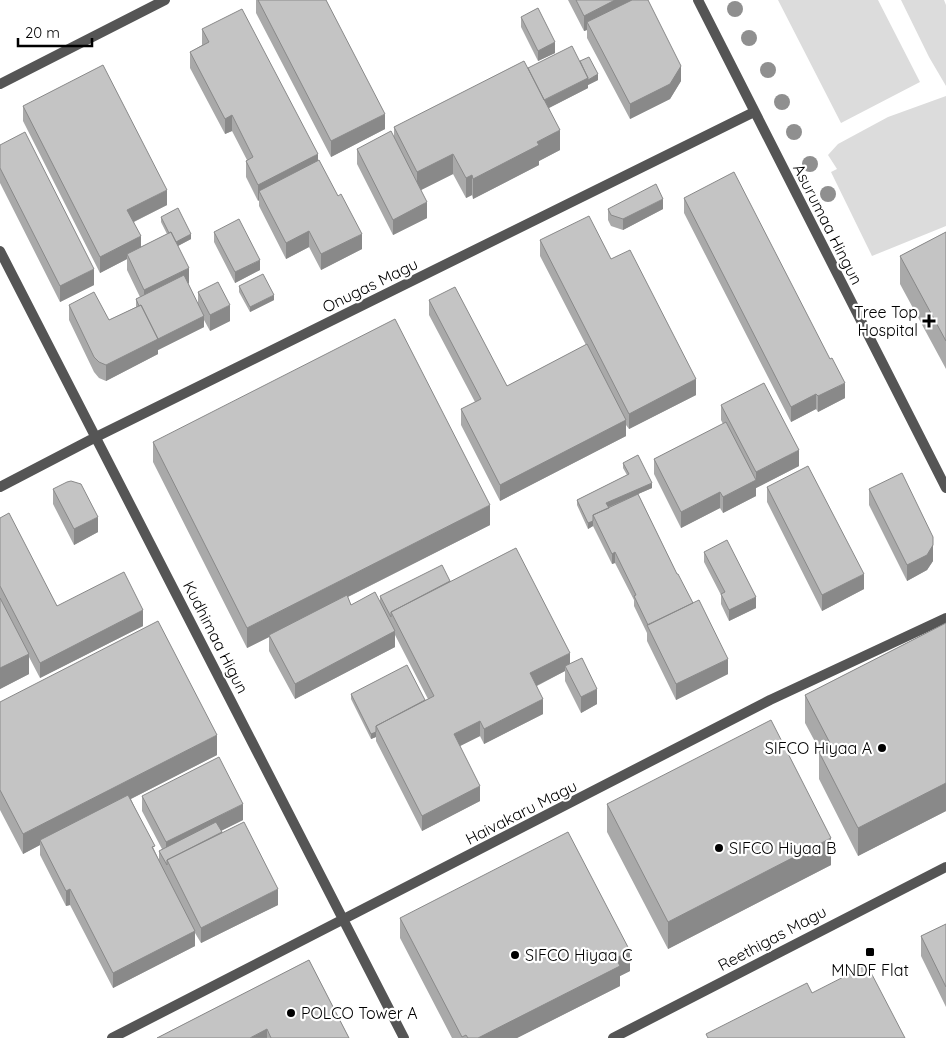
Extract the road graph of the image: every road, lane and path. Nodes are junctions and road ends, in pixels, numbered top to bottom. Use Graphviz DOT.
graph roads {
  1 [pos="164,0"];
  2 [pos="698,0"];
  3 [pos="0,84"];
  4 [pos="754,112"];
  5 [pos="0,251"];
  6 [pos="96,437"];
  7 [pos="0,487"];
  8 [pos="946,488"];
  9 [pos="946,618"];
  10 [pos="946,867"];
  11 [pos="343,919"];
  12 [pos="112,1038"];
  13 [pos="404,1038"];
  14 [pos="613,1038"];
  1 -- 3 [label="street"];
  2 -- 4 [label="street, Asurumaa Hingun"];
  4 -- 6 [label="street, Onugas Magu"];
  4 -- 8 [label="street, Asurumaa Hingun"];
  5 -- 6 [label="street, Kudhimaa Higun"];
  6 -- 7 [label="street, Onugas Magu"];
  6 -- 11 [label="street, Kudhimaa Higun"];
  9 -- 11 [label="street, Haivakaru Magu"];
  10 -- 14 [label="street, Reethigas Magu"];
  11 -- 12 [label="street, Haivakaru Magu"];
  11 -- 13 [label="street, Kudhimaa Higun"];
}
